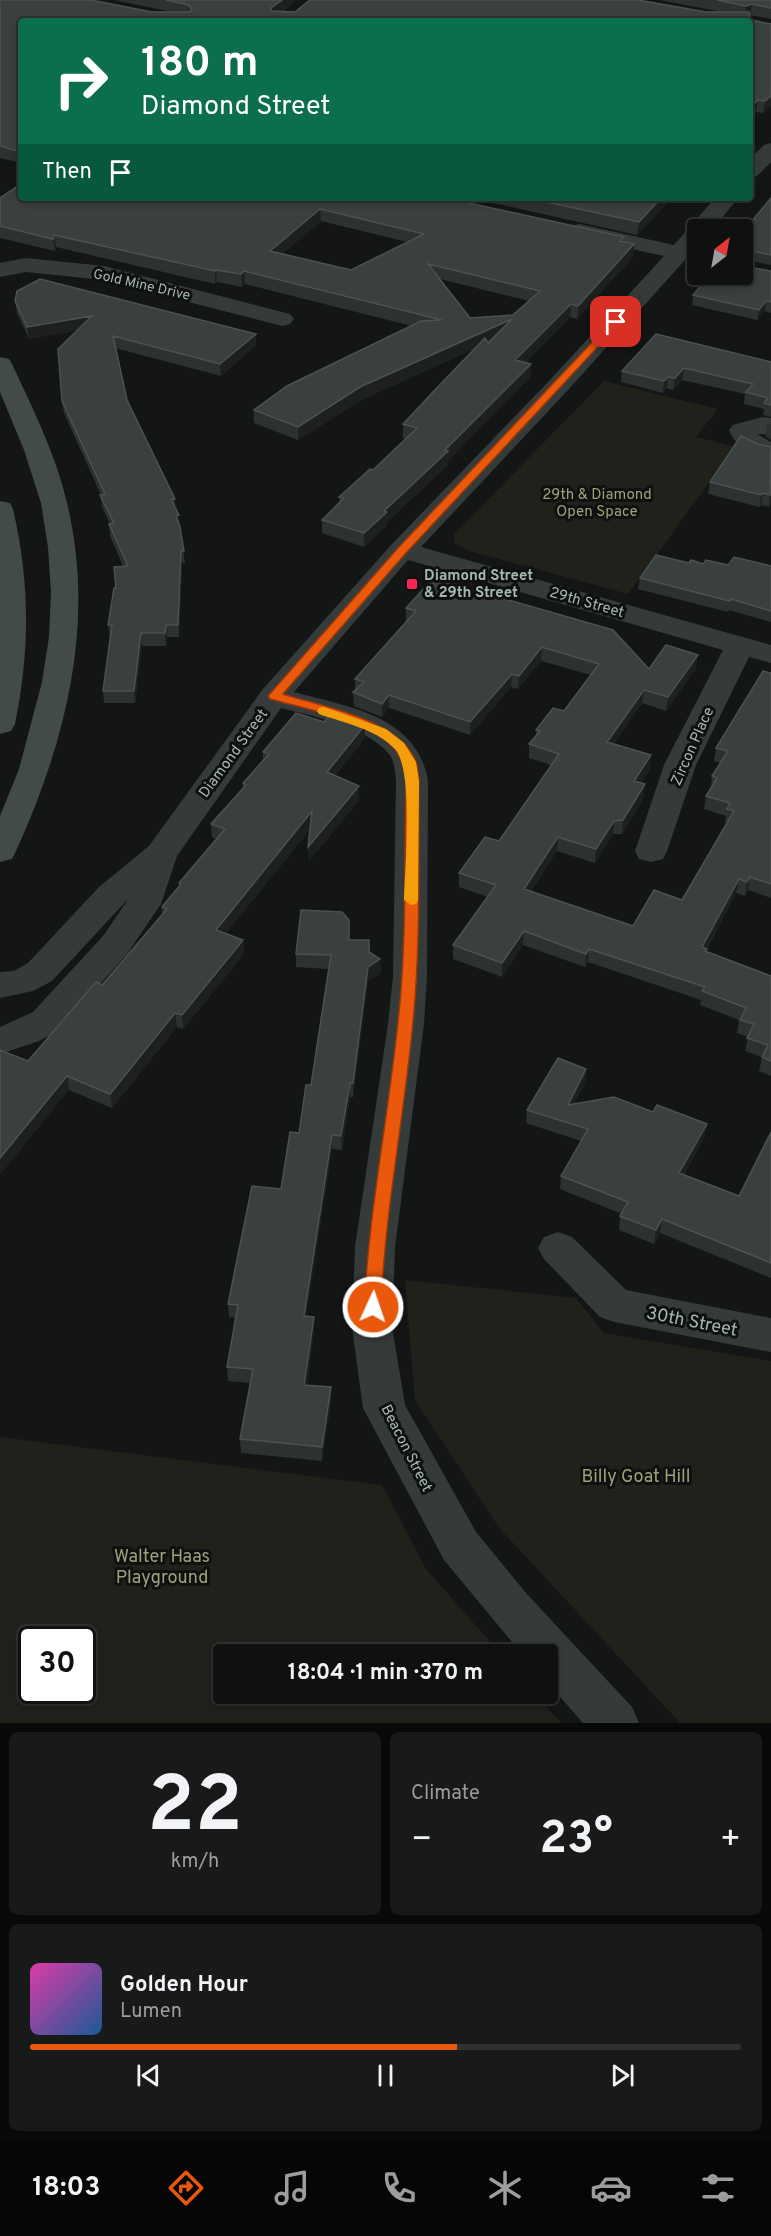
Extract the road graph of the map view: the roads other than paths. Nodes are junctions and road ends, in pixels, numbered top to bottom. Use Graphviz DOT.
graph roads {
  1 [pos="768,141"];
  2 [pos="753,167"];
  3 [pos="724,201"];
  4 [pos="709,219"];
  5 [pos="555,225"];
  6 [pos="687,254"];
  7 [pos="687,255"];
  8 [pos="0,270"];
  9 [pos="282,320"];
  10 [pos="0,364"];
  11 [pos="771,426"];
  12 [pos="771,450"];
  13 [pos="0,509"];
  14 [pos="402,550"];
  15 [pos="740,645"];
  16 [pos="771,654"];
  17 [pos="274,696"];
  18 [pos="0,724"];
  19 [pos="0,851"];
  20 [pos="651,851"];
  21 [pos="162,854"];
  22 [pos="0,984"];
  23 [pos="0,1041"];
  24 [pos="558,1248"];
  25 [pos="771,1335"];
  26 [pos="615,1723"];
  1 -- 2 [label="street"];
  3 -- 4 [label="street, Diamond Street"];
  5 -- 6 [label="street"];
  7 -- 14 [label="street, Diamond Street"];
  8 -- 9 [label="street, Gold Mine Drive"];
  10 -- 19 [label="main road"];
  11 -- 12 [label="street"];
  13 -- 18 [label="main road"];
  14 -- 15 [label="street, 29th Street"];
  14 -- 17 [label="street, Diamond Street"];
  15 -- 16 [label="street, 29th Street"];
  15 -- 20 [label="street, Zircon Place"];
  17 -- 21 [label="street, Diamond Street"];
  17 -- 26 [label="street, Beacon Street"];
  21 -- 22 [label="street, Diamond Street"];
  21 -- 23 [label="street, Diamond Street"];
  24 -- 25 [label="street, 30th Street"];
}
